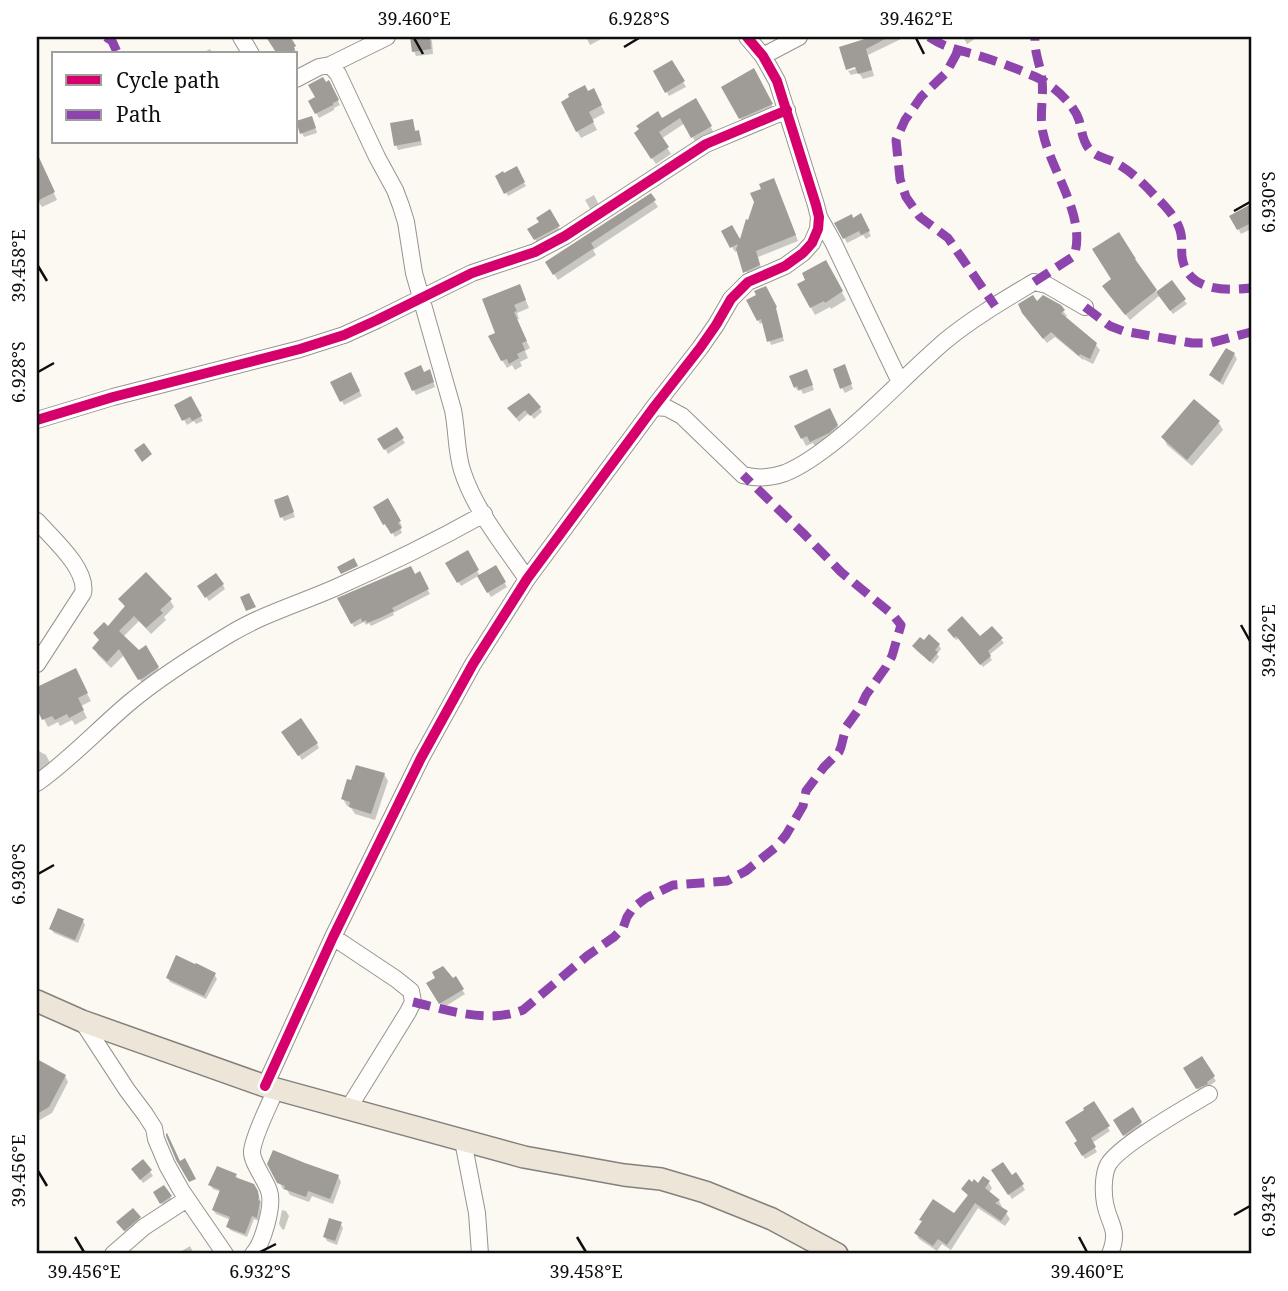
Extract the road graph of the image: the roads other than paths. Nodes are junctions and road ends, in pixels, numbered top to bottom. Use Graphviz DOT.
graph roads {
  1 [pos="387,37"];
  2 [pos="747,37"];
  3 [pos="799,37"];
  4 [pos="763,56"];
  5 [pos="330,65"];
  6 [pos="298,78"];
  7 [pos="787,110"];
  8 [pos="819,217"];
  9 [pos="421,299"];
  10 [pos="1085,307"];
  11 [pos="901,382"];
  12 [pos="654,407"];
  13 [pos="37,420"];
  14 [pos="484,514"];
  15 [pos="37,521"];
  16 [pos="527,579"];
  17 [pos="37,664"];
  18 [pos="37,783"];
  19 [pos="333,937"];
  20 [pos="37,1001"];
  21 [pos="82,1021"];
  22 [pos="271,1088"];
  23 [pos="1209,1094"];
  24 [pos="348,1109"];
  25 [pos="463,1140"];
  26 [pos="187,1199"];
  27 [pos="258,1253"];
  28 [pos="113,1254"];
  29 [pos="226,1254"];
  30 [pos="480,1254"];
  31 [pos="837,1254"];
  32 [pos="1110,1254"];
  1 -- 5 [label="street"];
  2 -- 4 [label="street"];
  3 -- 4 [label="street"];
  4 -- 7 [label="street"];
  5 -- 6 [label="street"];
  5 -- 9 [label="street"];
  7 -- 8 [label="street"];
  7 -- 9 [label="street"];
  8 -- 11 [label="street"];
  8 -- 12 [label="street"];
  9 -- 13 [label="street"];
  9 -- 14 [label="street"];
  10 -- 11 [label="street"];
  11 -- 12 [label="street"];
  12 -- 16 [label="street"];
  14 -- 16 [label="street"];
  14 -- 18 [label="street"];
  15 -- 17 [label="street"];
  16 -- 19 [label="street"];
  19 -- 22 [label="street"];
  19 -- 24 [label="street"];
  20 -- 21 [label="main road"];
  21 -- 22 [label="main road"];
  21 -- 26 [label="street"];
  22 -- 24 [label="main road"];
  22 -- 27 [label="street"];
  23 -- 32 [label="street"];
  24 -- 25 [label="main road"];
  25 -- 30 [label="street"];
  25 -- 31 [label="main road"];
  26 -- 28 [label="street"];
  26 -- 29 [label="street"];
}
